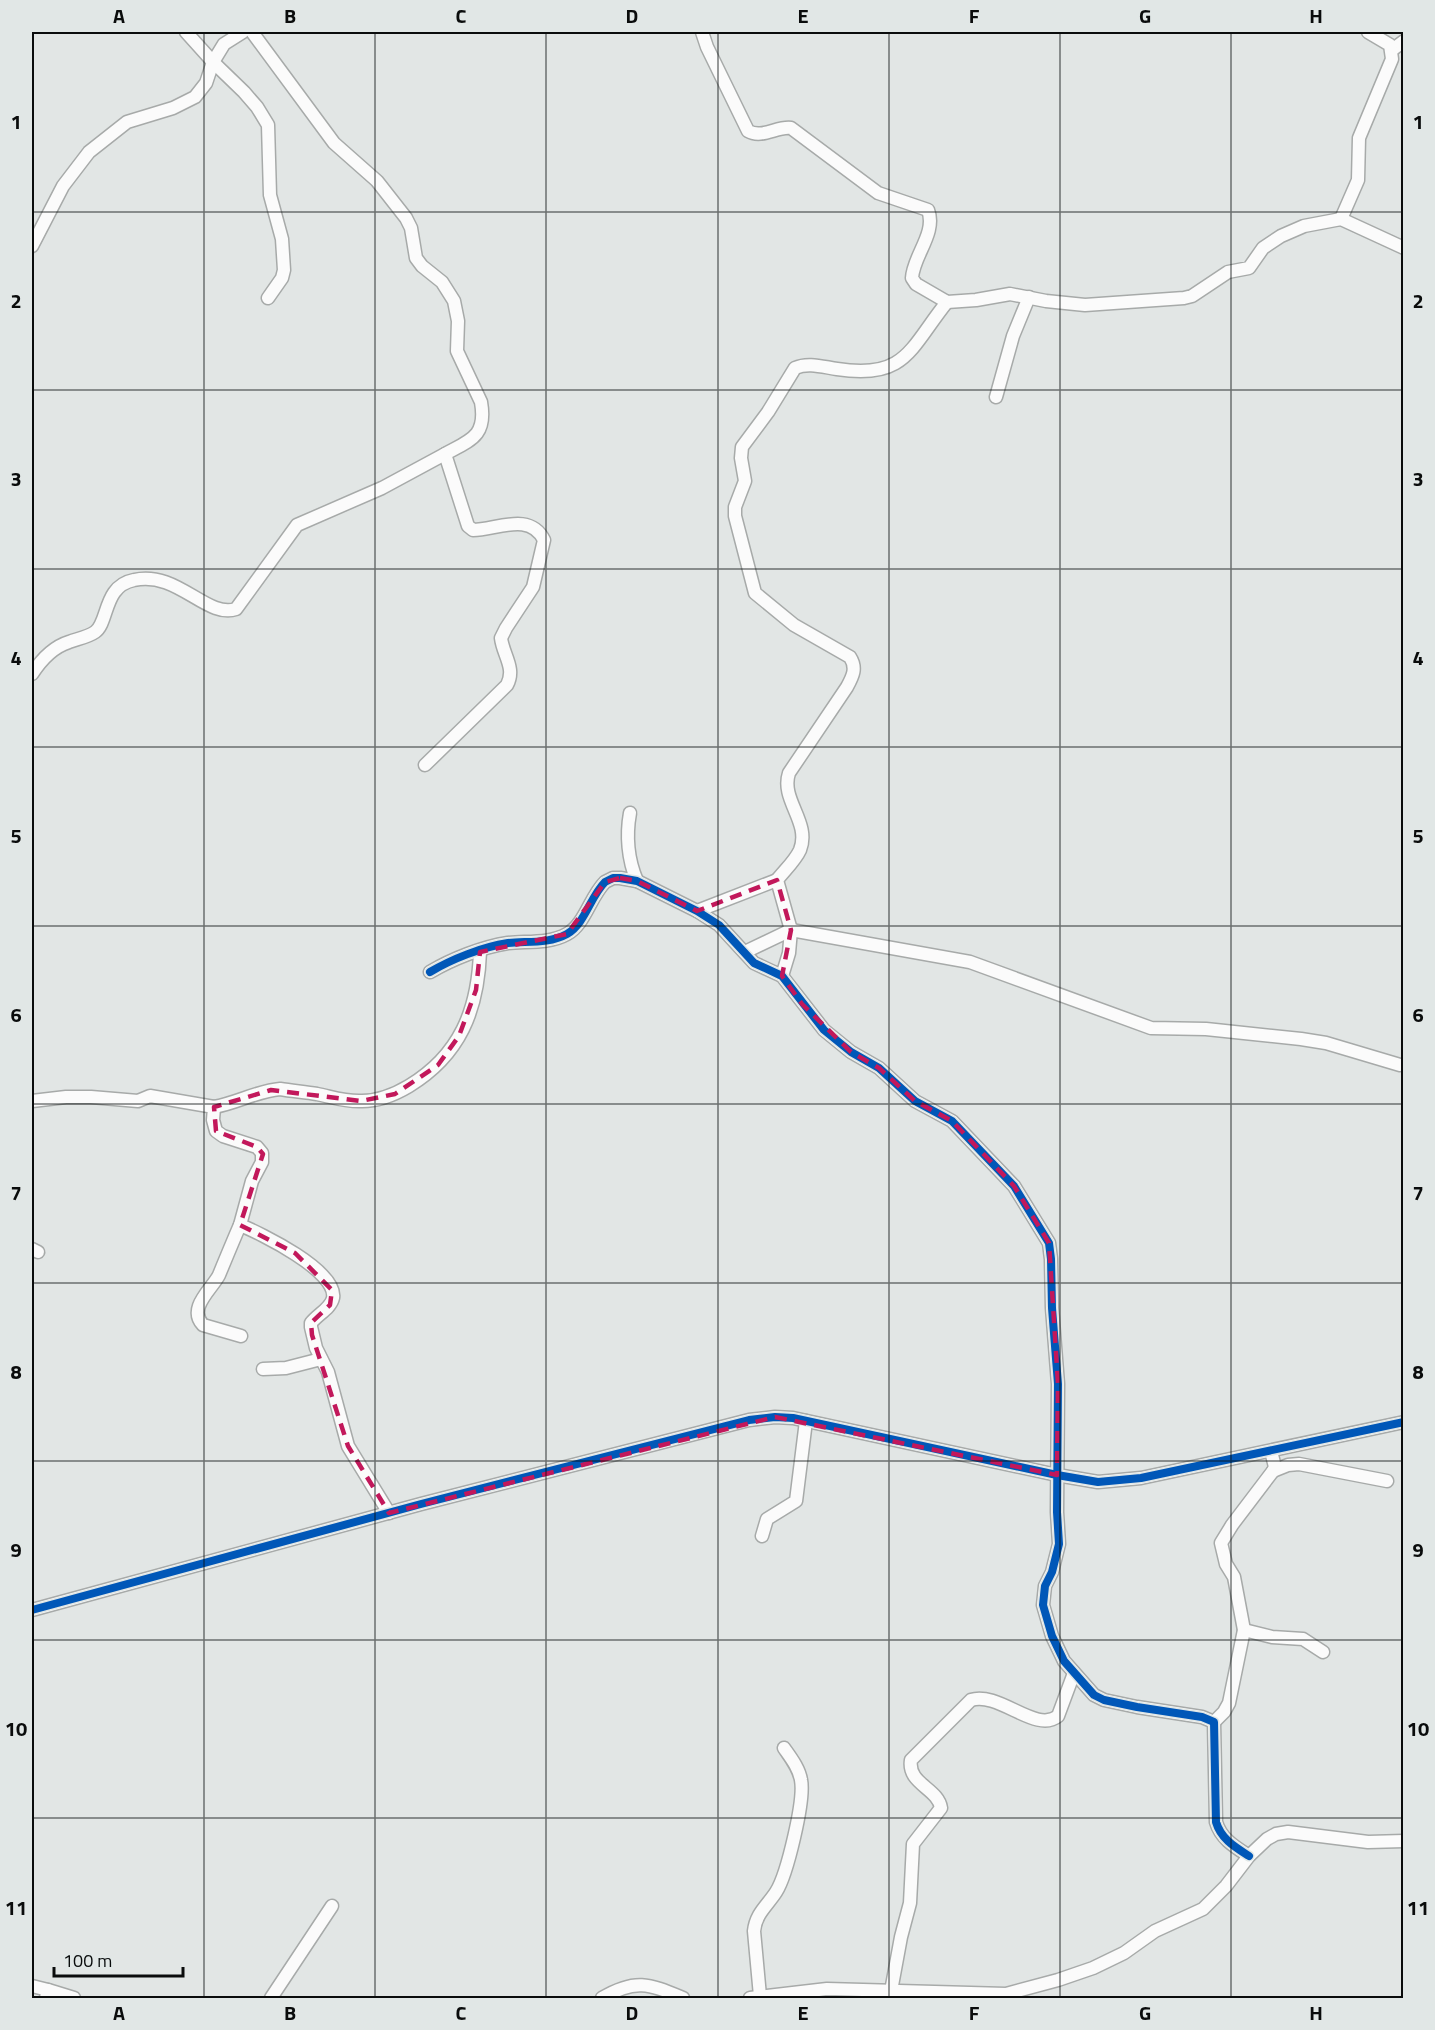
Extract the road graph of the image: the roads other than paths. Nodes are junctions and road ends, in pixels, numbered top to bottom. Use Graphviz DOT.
graph roads {
  1 [pos="186,32"];
  2 [pos="243,32"];
  3 [pos="252,32"];
  4 [pos="702,32"];
  5 [pos="1368,32"];
  6 [pos="1404,41"];
  7 [pos="1392,50"];
  8 [pos="213,62"];
  9 [pos="1341,219"];
  10 [pos="32,246"];
  11 [pos="1404,248"];
  12 [pos="1029,297"];
  13 [pos="268,298"];
  14 [pos="947,302"];
  15 [pos="996,397"];
  16 [pos="445,454"];
  17 [pos="32,674"];
  18 [pos="426,765"];
  19 [pos="630,813"];
  20 [pos="777,880"];
  21 [pos="637,881"];
  22 [pos="697,911"];
  23 [pos="791,930"];
  24 [pos="480,952"];
  25 [pos="745,952"];
  26 [pos="430,972"];
  27 [pos="782,976"];
  28 [pos="1400,1065"];
  29 [pos="32,1101"];
  30 [pos="214,1107"];
  31 [pos="240,1225"];
  32 [pos="241,1336"];
  33 [pos="321,1359"];
  34 [pos="263,1369"];
  35 [pos="806,1421"];
  36 [pos="1404,1422"];
  37 [pos="1271,1451"];
  38 [pos="1274,1471"];
  39 [pos="1057,1475"];
  40 [pos="1387,1481"];
  41 [pos="389,1513"];
  42 [pos="762,1536"];
  43 [pos="32,1610"];
  44 [pos="1244,1630"];
  45 [pos="1323,1652"];
  46 [pos="1074,1673"];
  47 [pos="1214,1722"];
  48 [pos="784,1748"];
  49 [pos="1404,1841"];
  50 [pos="1249,1856"];
  51 [pos="332,1906"];
  52 [pos="32,1986"];
  53 [pos="891,1991"];
  54 [pos="47,1994"];
  55 [pos="755,1997"];
  56 [pos="74,1998"];
  57 [pos="271,1998"];
  58 [pos="602,1998"];
  59 [pos="682,1998"];
  1 -- 8 [label="street"];
  2 -- 8 [label="street"];
  3 -- 16 [label="street"];
  4 -- 14 [label="street"];
  5 -- 7 [label="street"];
  6 -- 7 [label="street"];
  7 -- 9 [label="street"];
  8 -- 10 [label="street"];
  8 -- 13 [label="street"];
  9 -- 11 [label="street"];
  9 -- 12 [label="street"];
  12 -- 14 [label="street"];
  12 -- 15 [label="street"];
  14 -- 20 [label="street"];
  16 -- 17 [label="street"];
  16 -- 18 [label="street"];
  19 -- 21 [label="street"];
  20 -- 22 [label="street"];
  20 -- 23 [label="street"];
  21 -- 22 [label="street"];
  21 -- 24 [label="street"];
  22 -- 25 [label="street"];
  23 -- 25 [label="street"];
  23 -- 27 [label="street"];
  23 -- 28 [label="street"];
  24 -- 26 [label="street"];
  24 -- 30 [label="street"];
  25 -- 27 [label="street"];
  27 -- 39 [label="street"];
  29 -- 30 [label="street"];
  30 -- 31 [label="street"];
  31 -- 32 [label="street"];
  31 -- 33 [label="street"];
  33 -- 34 [label="street"];
  33 -- 41 [label="street"];
  35 -- 39 [label="street"];
  35 -- 41 [label="street"];
  35 -- 42 [label="street"];
  36 -- 37 [label="street"];
  37 -- 38 [label="street"];
  37 -- 39 [label="street"];
  38 -- 40 [label="street"];
  38 -- 44 [label="street"];
  39 -- 46 [label="street"];
  41 -- 43 [label="street"];
  44 -- 45 [label="street"];
  44 -- 47 [label="street"];
  46 -- 47 [label="street"];
  46 -- 53 [label="street"];
  47 -- 50 [label="street"];
  48 -- 55 [label="street"];
  49 -- 50 [label="street"];
  50 -- 53 [label="street"];
  51 -- 57 [label="street"];
  52 -- 54 [label="street"];
  53 -- 55 [label="street"];
  54 -- 56 [label="street"];
  58 -- 59 [label="street"];
}
